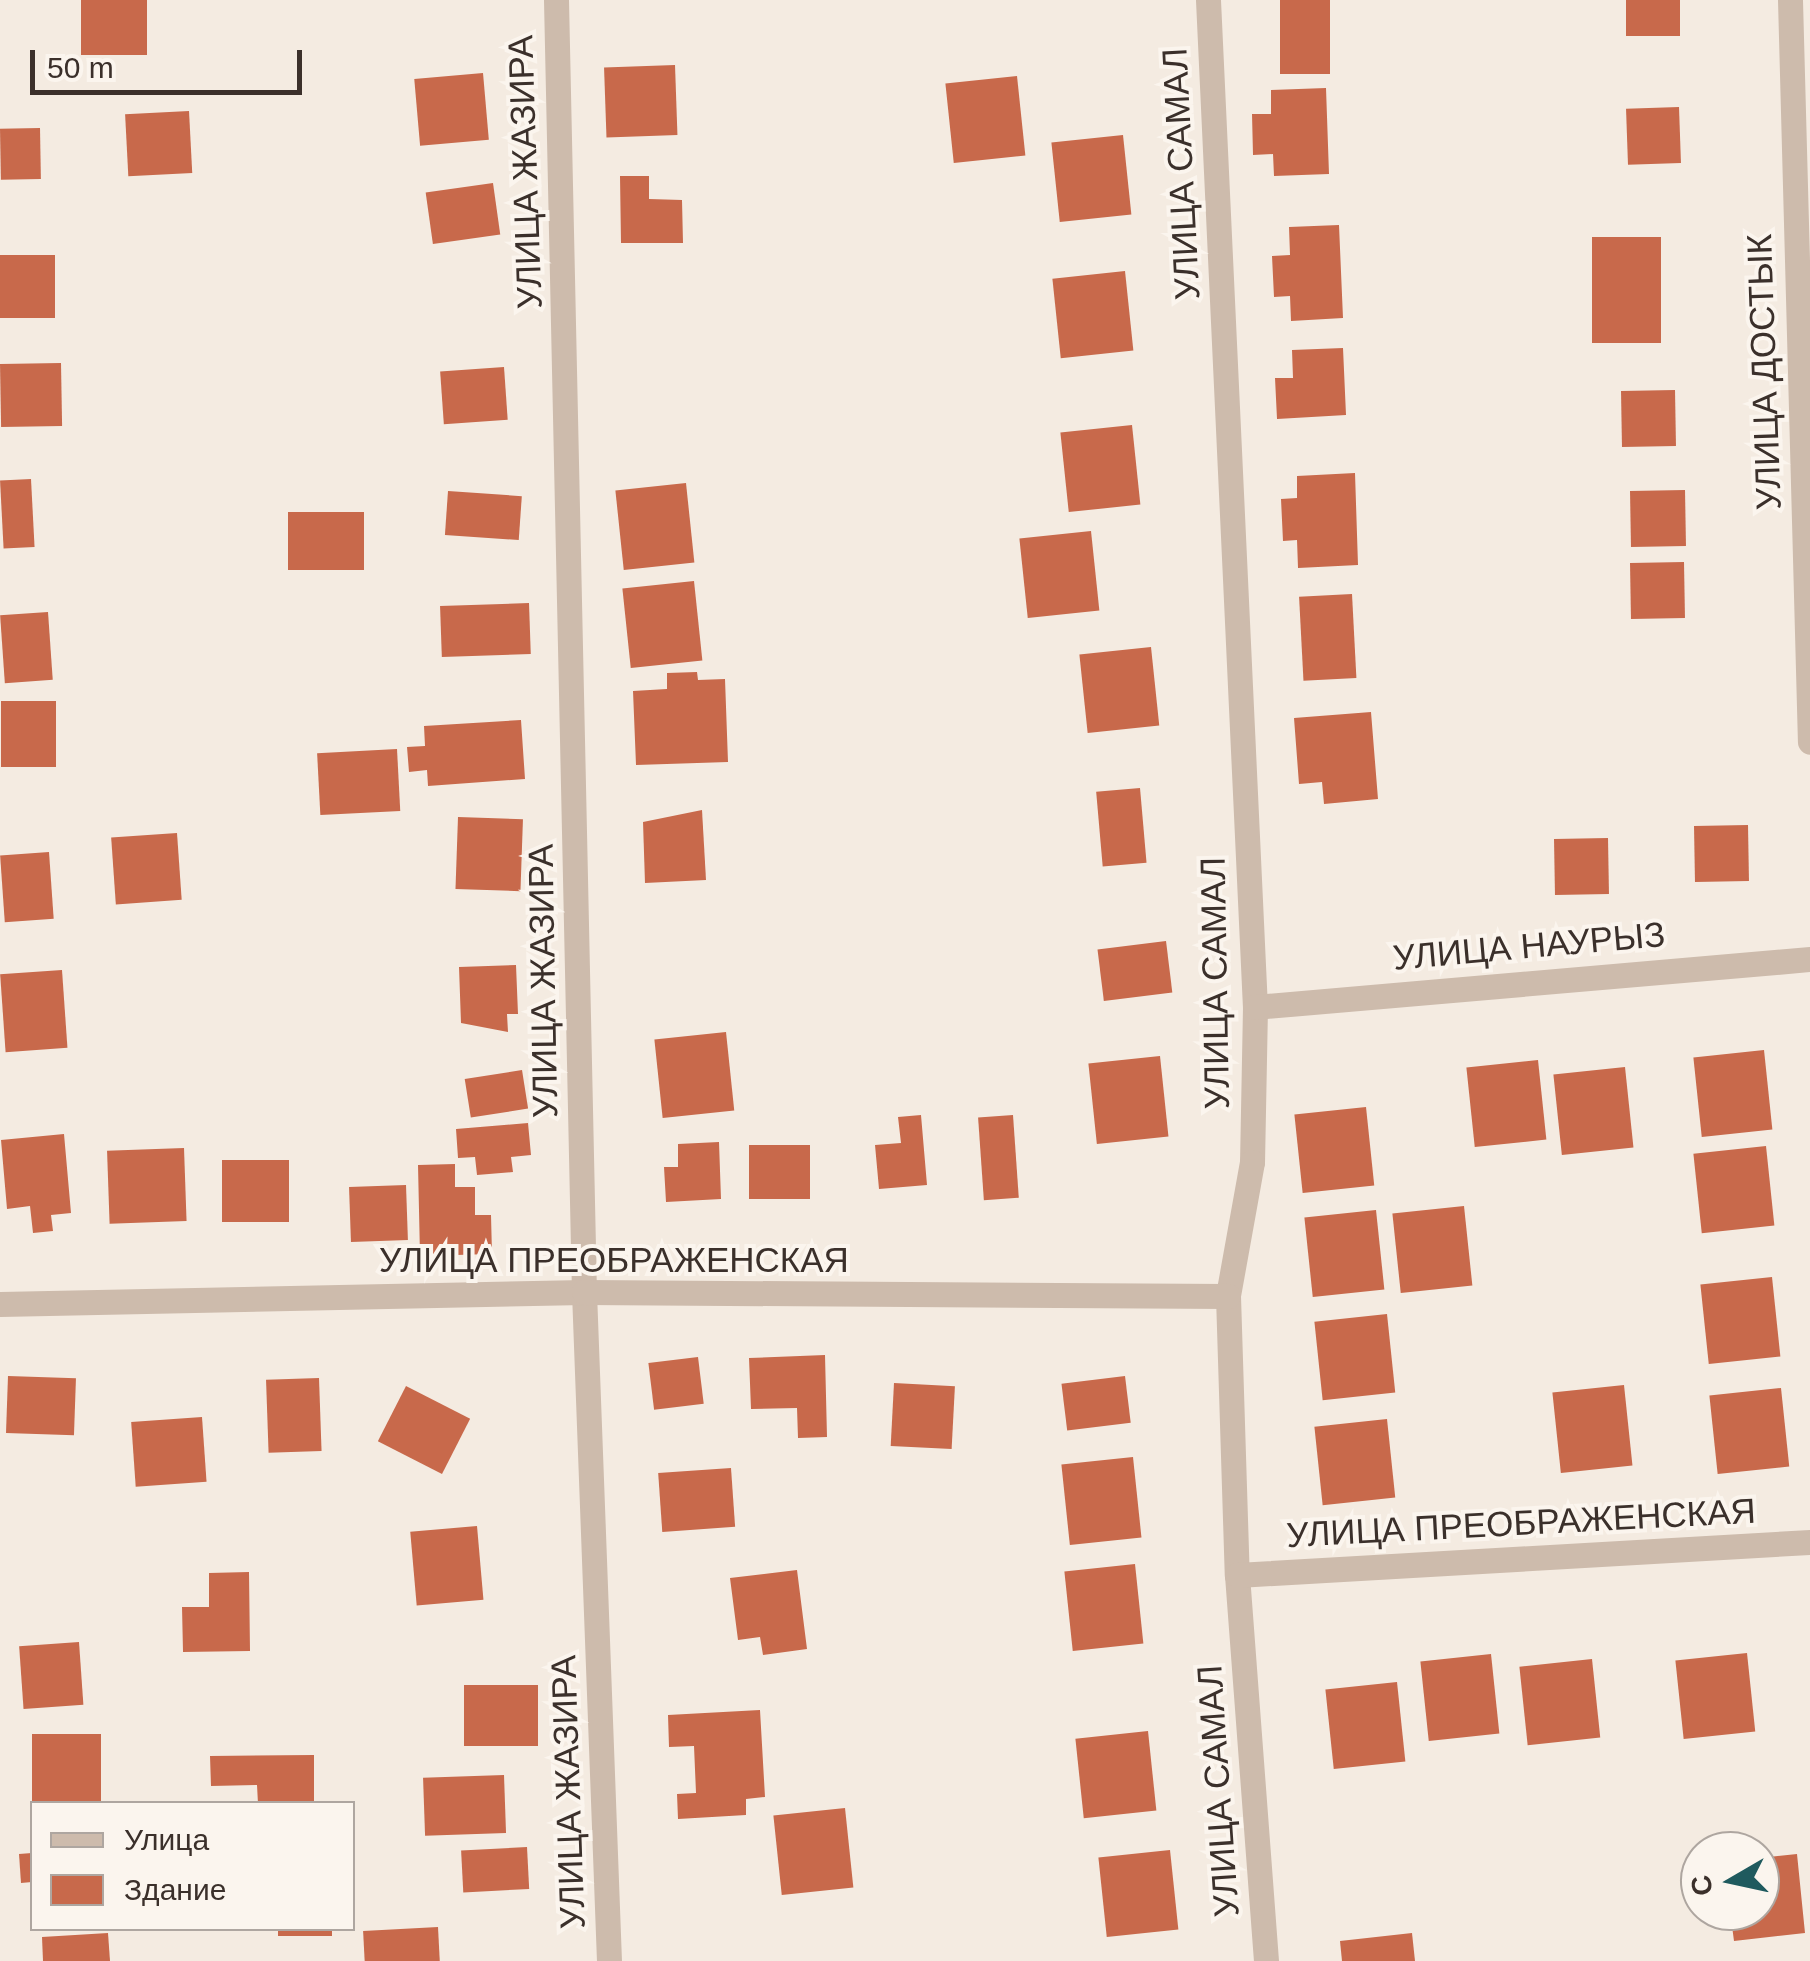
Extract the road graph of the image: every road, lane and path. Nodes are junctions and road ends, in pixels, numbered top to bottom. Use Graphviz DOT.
graph roads {
  1 [pos="556,0"];
  2 [pos="1208,0"];
  3 [pos="1790,0"];
  4 [pos="1810,742"];
  5 [pos="1810,959"];
  6 [pos="1254,1007"];
  7 [pos="584,1292"];
  8 [pos="1228,1296"];
  9 [pos="0,1304"];
  10 [pos="1810,1542"];
  11 [pos="1236,1575"];
  12 [pos="609,1961"];
  13 [pos="1266,1961"];
  1 -- 7 [label="street, УЛИЦА ЖАЗИРА"];
  2 -- 6 [label="street, УЛИЦА САМАЛ"];
  3 -- 4 [label="street, УЛИЦА ДОСТЫК"];
  5 -- 6 [label="street, УЛИЦА НАУРЫЗ"];
  6 -- 8 [label="street, УЛИЦА САМАЛ"];
  7 -- 8 [label="street, УЛИЦА ПРЕОБРАЖЕНСКАЯ"];
  7 -- 9 [label="street, УЛИЦА ПРЕОБРАЖЕНСКАЯ"];
  7 -- 12 [label="street, УЛИЦА ЖАЗИРА"];
  8 -- 11 [label="street, УЛИЦА САМАЛ"];
  10 -- 11 [label="street, УЛИЦА ПРЕОБРАЖЕНСКАЯ"];
  11 -- 13 [label="street, УЛИЦА САМАЛ"];
}
